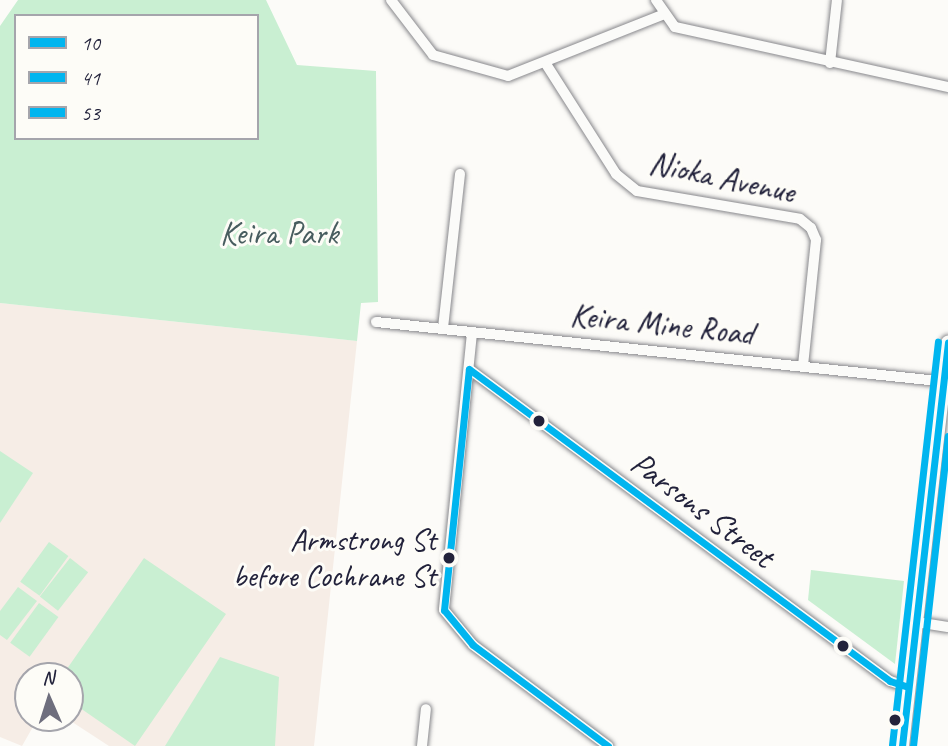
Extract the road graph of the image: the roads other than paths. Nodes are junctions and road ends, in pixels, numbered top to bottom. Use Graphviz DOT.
graph roads {
  1 [pos="391,0"];
  2 [pos="656,0"];
  3 [pos="837,0"];
  4 [pos="662,15"];
  5 [pos="830,63"];
  6 [pos="546,64"];
  7 [pos="948,87"];
  8 [pos="460,174"];
  9 [pos="376,321"];
  10 [pos="443,328"];
  11 [pos="471,332"];
  12 [pos="948,343"];
  13 [pos="803,365"];
  14 [pos="468,369"];
  15 [pos="946,382"];
  16 [pos="916,622"];
  17 [pos="948,627"];
  18 [pos="908,687"];
  19 [pos="426,709"];
  20 [pos="422,746"];
  21 [pos="608,746"];
  22 [pos="902,746"];
  1 -- 6 [label="street"];
  2 -- 4 [label="street"];
  3 -- 5 [label="street"];
  4 -- 5 [label="street"];
  4 -- 6 [label="street"];
  5 -- 7 [label="street"];
  6 -- 13 [label="street, Nioka Avenue"];
  8 -- 10 [label="street"];
  9 -- 10 [label="street, Keira Mine Road"];
  10 -- 11 [label="street, Keira Mine Road"];
  11 -- 13 [label="street, Keira Mine Road"];
  11 -- 14 [label="street"];
  12 -- 15 [label="main road"];
  13 -- 15 [label="street, Keira Mine Road"];
  14 -- 18 [label="street, Parsons Street"];
  14 -- 21 [label="street"];
  15 -- 16 [label="main road"];
  16 -- 17 [label="street"];
  16 -- 18 [label="main road"];
  18 -- 22 [label="main road"];
  19 -- 20 [label="street"];
}
